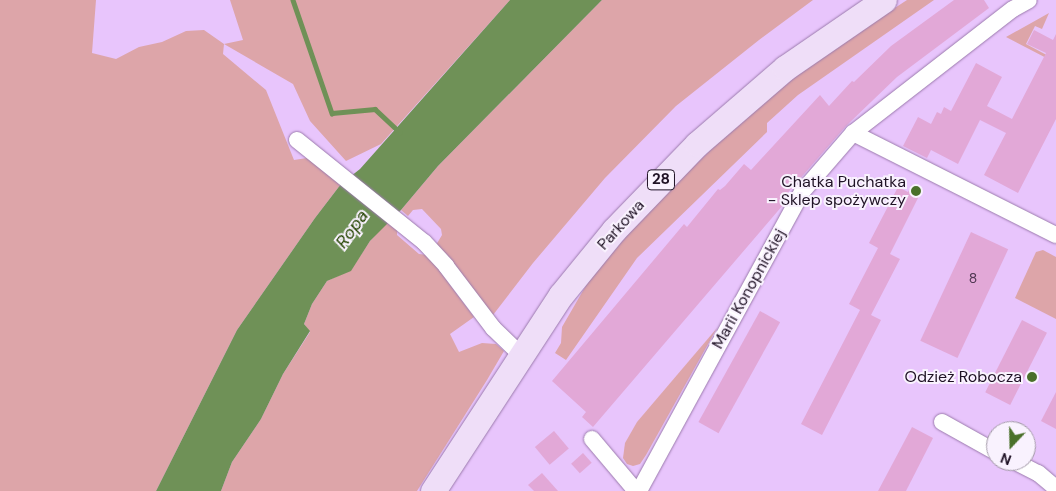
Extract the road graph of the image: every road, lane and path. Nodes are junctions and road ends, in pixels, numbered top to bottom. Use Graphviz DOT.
graph roads {
  1 [pos="884,0"];
  2 [pos="1029,0"];
  3 [pos="854,133"];
  4 [pos="297,140"];
  5 [pos="1056,235"];
  6 [pos="521,355"];
  7 [pos="486,408"];
  8 [pos="942,422"];
  9 [pos="592,439"];
  10 [pos="986,446"];
  11 [pos="1034,471"];
  12 [pos="1056,488"];
  13 [pos="433,491"];
  14 [pos="440,491"];
  15 [pos="637,491"];
  1 -- 6 [label="main road, Parkowa / 28"];
  2 -- 3 [label="street, Marii Konopnickiej"];
  3 -- 5 [label="street"];
  3 -- 15 [label="street, Marii Konopnickiej"];
  4 -- 6 [label="street"];
  6 -- 7 [label="main road, Parkowa / 28"];
  7 -- 13 [label="main road, Parkowa / 28"];
  7 -- 14 [label="main road, Parkowa / 28"];
  8 -- 10 [label="street"];
  9 -- 15 [label="street"];
  11 -- 12 [label="street"];
}
